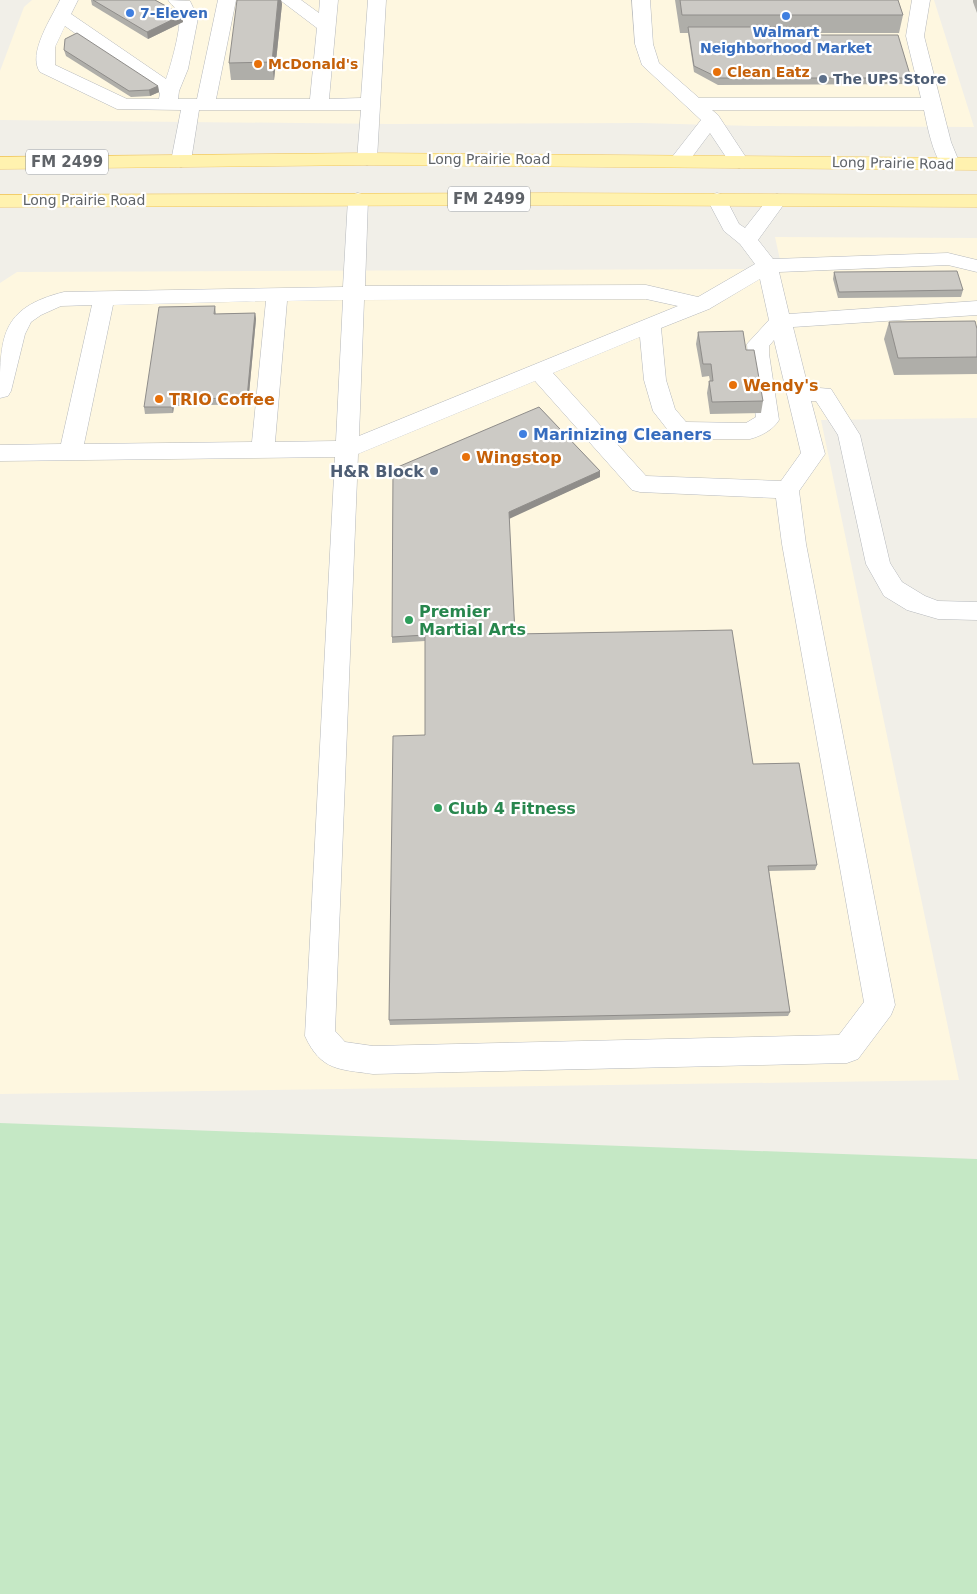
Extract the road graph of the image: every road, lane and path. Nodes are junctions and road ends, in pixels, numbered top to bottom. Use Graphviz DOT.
graph roads {
  1 [pos="176,0"];
  2 [pos="227,0"];
  3 [pos="239,0"];
  4 [pos="289,0"];
  5 [pos="330,0"];
  6 [pos="377,0"];
  7 [pos="641,0"];
  8 [pos="920,0"];
  9 [pos="65,8"];
  10 [pos="327,26"];
  11 [pos="211,81"];
  12 [pos="169,98"];
  13 [pos="371,104"];
  14 [pos="696,104"];
  15 [pos="932,104"];
  16 [pos="198,105"];
  17 [pos="319,105"];
  18 [pos="711,119"];
  19 [pos="367,159"];
  20 [pos="181,161"];
  21 [pos="679,161"];
  22 [pos="738,162"];
  23 [pos="0,163"];
  24 [pos="950,164"];
  25 [pos="977,164"];
  26 [pos="702,180"];
  27 [pos="663,181"];
  28 [pos="423,199"];
  29 [pos="717,199"];
  30 [pos="358,200"];
  31 [pos="777,200"];
  32 [pos="0,201"];
  33 [pos="977,201"];
  34 [pos="747,240"];
  35 [pos="768,266"];
  36 [pos="977,266"];
  37 [pos="354,293"];
  38 [pos="277,294"];
  39 [pos="104,298"];
  40 [pos="702,304"];
  41 [pos="977,308"];
  42 [pos="781,321"];
  43 [pos="650,326"];
  44 [pos="538,371"];
  45 [pos="0,391"];
  46 [pos="798,394"];
  47 [pos="263,449"];
  48 [pos="348,449"];
  49 [pos="71,451"];
  50 [pos="0,453"];
  51 [pos="787,490"];
  52 [pos="977,611"];
  1 -- 12 [label="lane"];
  2 -- 11 [label="lane"];
  3 -- 11 [label="lane"];
  4 -- 10 [label="lane"];
  5 -- 10 [label="lane"];
  6 -- 13 [label="lane"];
  7 -- 14 [label="lane"];
  8 -- 15 [label="lane"];
  9 -- 12 [label="lane"];
  9 -- 12 [label="lane"];
  10 -- 17 [label="lane"];
  11 -- 16 [label="lane"];
  12 -- 16 [label="lane"];
  13 -- 17 [label="lane"];
  13 -- 19 [label="lane"];
  14 -- 15 [label="lane"];
  14 -- 18 [label="lane"];
  15 -- 24 [label="lane"];
  16 -- 17 [label="lane"];
  16 -- 20 [label="lane"];
  18 -- 21 [label="lane"];
  18 -- 22 [label="lane"];
  19 -- 20 [label="main road, Long Prairie Road / FM 2499"];
  19 -- 21 [label="main road, Long Prairie Road / FM 2499"];
  20 -- 23 [label="main road, Long Prairie Road / FM 2499"];
  21 -- 22 [label="main road, Long Prairie Road / FM 2499"];
  22 -- 24 [label="main road, Long Prairie Road / FM 2499"];
  22 -- 26 [label="main road"];
  24 -- 25 [label="main road, Long Prairie Road / FM 2499"];
  24 -- 29 [label="main road"];
  27 -- 28 [label="main road"];
  28 -- 29 [label="main road, Long Prairie Road / FM 2499"];
  28 -- 30 [label="main road, Long Prairie Road / FM 2499"];
  29 -- 31 [label="main road, Long Prairie Road / FM 2499"];
  29 -- 34 [label="lane"];
  30 -- 32 [label="main road, Long Prairie Road / FM 2499"];
  30 -- 37 [label="lane"];
  31 -- 33 [label="main road, Long Prairie Road / FM 2499"];
  31 -- 34 [label="lane"];
  34 -- 35 [label="lane"];
  35 -- 36 [label="lane"];
  35 -- 40 [label="lane"];
  35 -- 42 [label="lane"];
  37 -- 38 [label="lane"];
  37 -- 40 [label="lane"];
  37 -- 48 [label="lane"];
  38 -- 39 [label="lane"];
  38 -- 47 [label="lane"];
  39 -- 45 [label="lane"];
  39 -- 49 [label="lane"];
  40 -- 43 [label="lane"];
  41 -- 42 [label="lane"];
  42 -- 43 [label="lane"];
  42 -- 46 [label="lane"];
  43 -- 44 [label="lane"];
  44 -- 48 [label="lane"];
  44 -- 51 [label="lane"];
  46 -- 51 [label="lane"];
  46 -- 52 [label="lane"];
  47 -- 48 [label="lane"];
  47 -- 49 [label="lane"];
  48 -- 51 [label="lane"];
  49 -- 50 [label="lane"];
}
